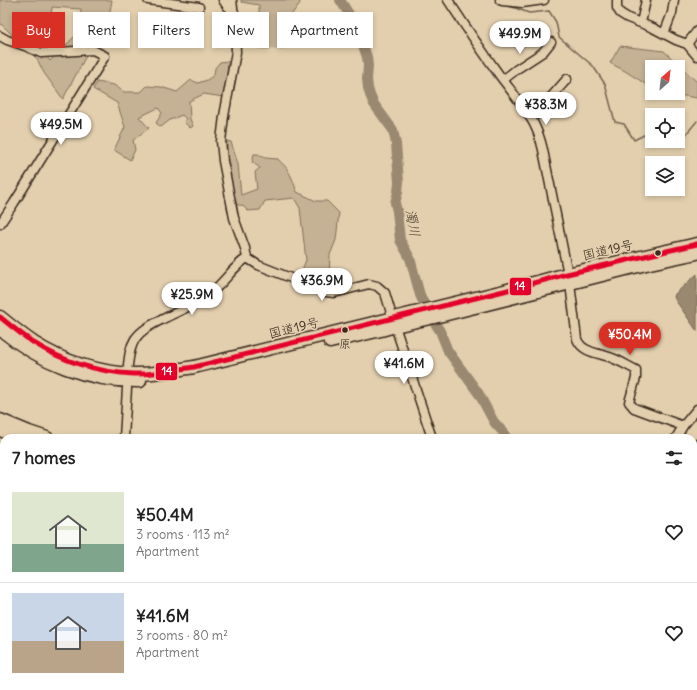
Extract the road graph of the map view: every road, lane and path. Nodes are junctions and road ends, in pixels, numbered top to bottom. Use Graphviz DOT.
graph roads {
  1 [pos="148,0"];
  2 [pos="223,0"];
  3 [pos="232,0"];
  4 [pos="448,0"];
  5 [pos="500,0"];
  6 [pos="544,0"];
  7 [pos="617,0"];
  8 [pos="646,0"];
  9 [pos="674,0"];
  10 [pos="170,2"];
  11 [pos="199,7"];
  12 [pos="234,12"];
  13 [pos="640,23"];
  14 [pos="697,31"];
  15 [pos="664,34"];
  16 [pos="0,36"];
  17 [pos="551,42"];
  18 [pos="687,44"];
  19 [pos="236,48"];
  20 [pos="697,56"];
  21 [pos="567,79"];
  22 [pos="503,80"];
  23 [pos="530,117"];
  24 [pos="0,224"];
  25 [pos="697,244"];
  26 [pos="697,253"];
  27 [pos="247,258"];
  28 [pos="568,279"];
  29 [pos="0,317"];
  30 [pos="394,322"];
  31 [pos="0,329"];
  32 [pos="128,365"];
  33 [pos="127,388"];
  34 [pos="697,409"];
  35 [pos="0,420"];
  36 [pos="683,426"];
  37 [pos="0,430"];
  38 [pos="10,434"];
  39 [pos="35,434"];
  40 [pos="124,434"];
  41 [pos="431,434"];
  42 [pos="678,434"];
  1 -- 10 [label="street"];
  2 -- 12 [label="street"];
  3 -- 12 [label="street"];
  4 -- 22 [label="street"];
  5 -- 6 [label="street"];
  7 -- 13 [label="street"];
  8 -- 13 [label="street"];
  9 -- 15 [label="street"];
  10 -- 11 [label="street"];
  13 -- 15 [label="street"];
  14 -- 18 [label="street"];
  15 -- 18 [label="street"];
  16 -- 24 [label="street"];
  17 -- 22 [label="street"];
  18 -- 20 [label="street"];
  19 -- 27 [label="street"];
  21 -- 23 [label="street"];
  22 -- 23 [label="street"];
  23 -- 28 [label="street"];
  25 -- 28 [label="highway, 国道19号"];
  26 -- 28 [label="highway, 国道19号"];
  27 -- 30 [label="street"];
  27 -- 32 [label="street"];
  28 -- 30 [label="highway, 国道19号"];
  28 -- 36 [label="street"];
  29 -- 30 [label="highway, 国道19号"];
  30 -- 31 [label="highway, 国道19号"];
  30 -- 41 [label="street"];
  33 -- 40 [label="street"];
  34 -- 36 [label="street"];
  35 -- 39 [label="highway"];
  36 -- 42 [label="street"];
  37 -- 38 [label="highway"];
}
